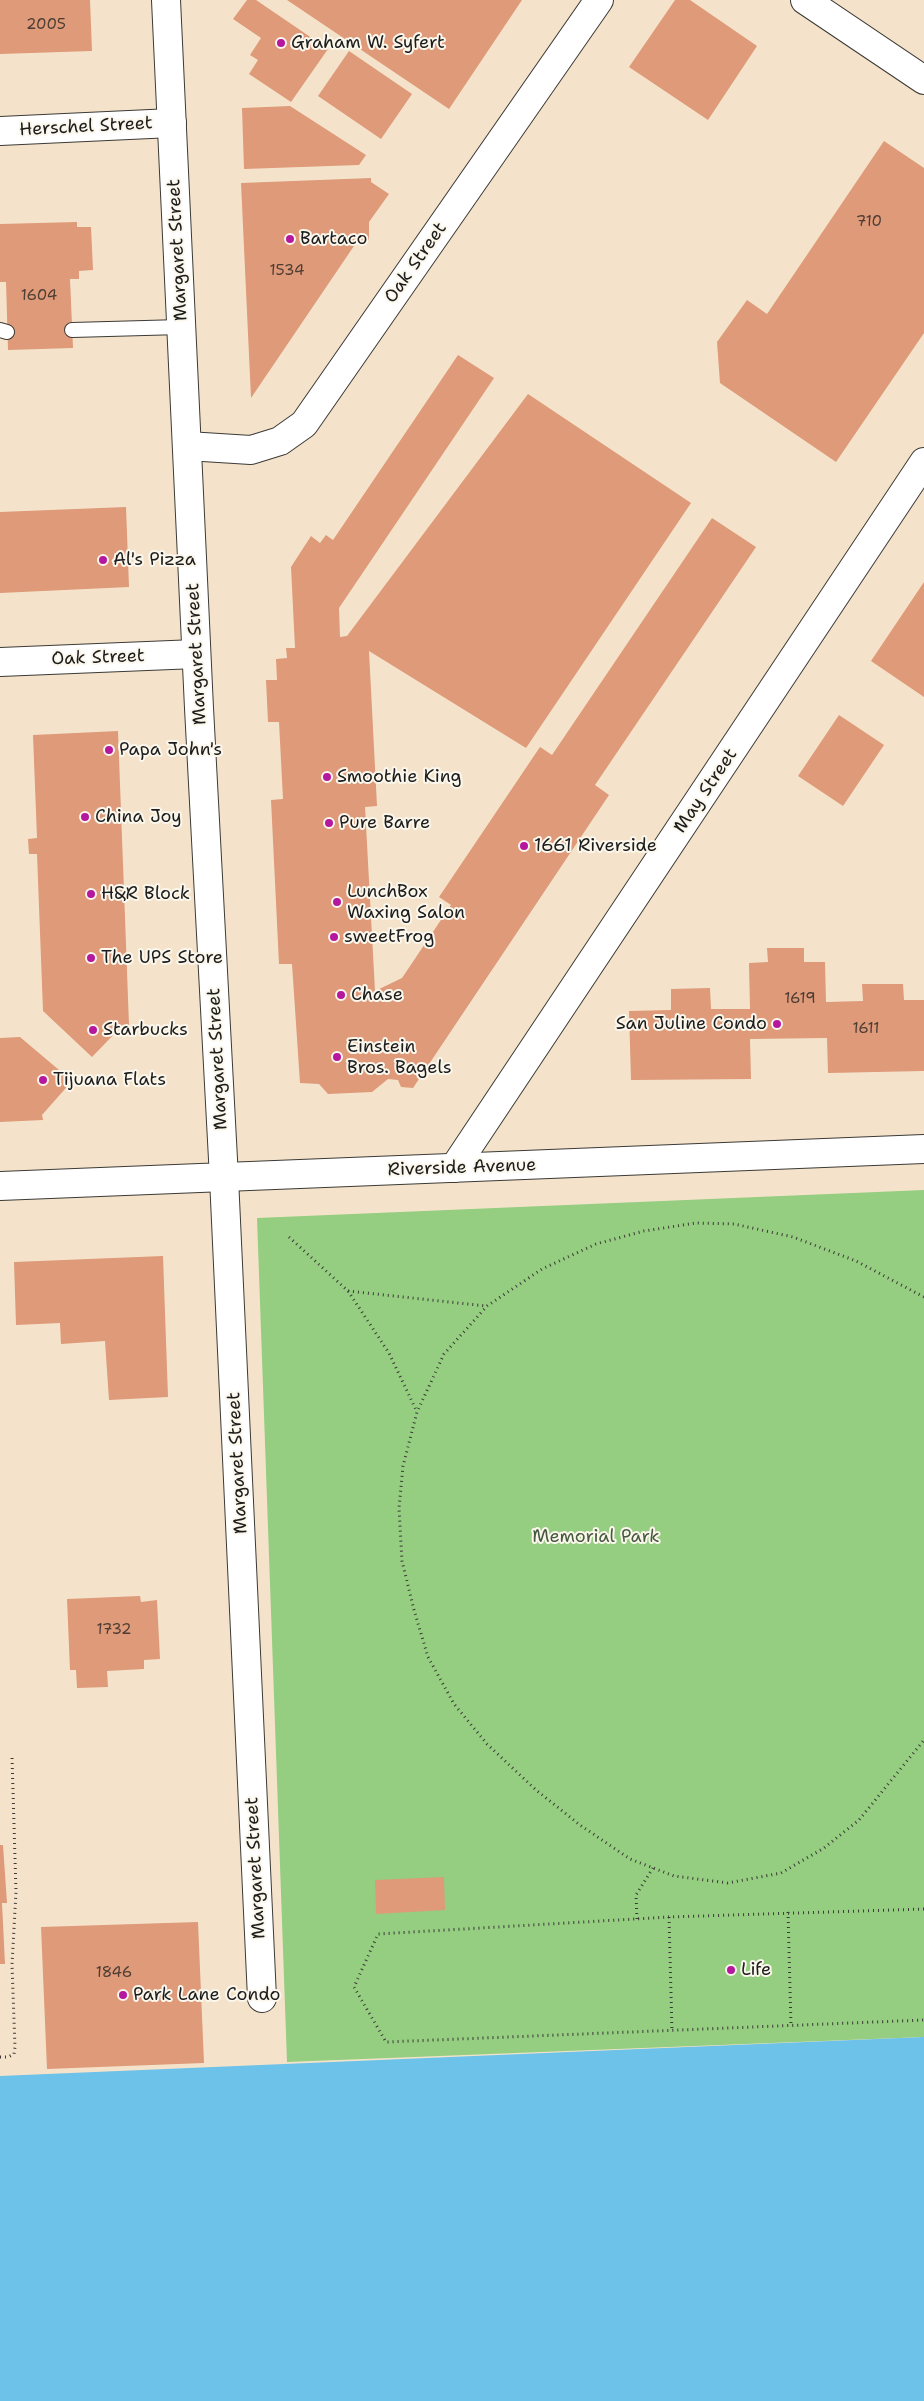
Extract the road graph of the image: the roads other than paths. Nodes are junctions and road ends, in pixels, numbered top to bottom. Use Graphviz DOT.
graph roads {
  1 [pos="166,0"];
  2 [pos="599,0"];
  3 [pos="805,0"];
  4 [pos="924,80"];
  5 [pos="172,123"];
  6 [pos="0,131"];
  7 [pos="181,327"];
  8 [pos="72,330"];
  9 [pos="187,446"];
  10 [pos="924,462"];
  11 [pos="196,654"];
  12 [pos="0,662"];
  13 [pos="924,1149"];
  14 [pos="454,1168"];
  15 [pos="224,1178"];
  16 [pos="0,1186"];
  17 [pos="262,1998"];
  1 -- 5 [label="street, Margaret Street"];
  2 -- 9 [label="street, Oak Street"];
  3 -- 4 [label="street"];
  5 -- 6 [label="street, Herschel Street"];
  5 -- 7 [label="street, Margaret Street"];
  7 -- 8 [label="lane"];
  7 -- 9 [label="street, Margaret Street"];
  9 -- 11 [label="street, Margaret Street"];
  10 -- 14 [label="street, May Street"];
  11 -- 12 [label="street, Oak Street"];
  11 -- 15 [label="street, Margaret Street"];
  13 -- 14 [label="street, Riverside Avenue"];
  14 -- 15 [label="street, Riverside Avenue"];
  15 -- 16 [label="street, Riverside Avenue"];
  15 -- 17 [label="street, Margaret Street"];
}
